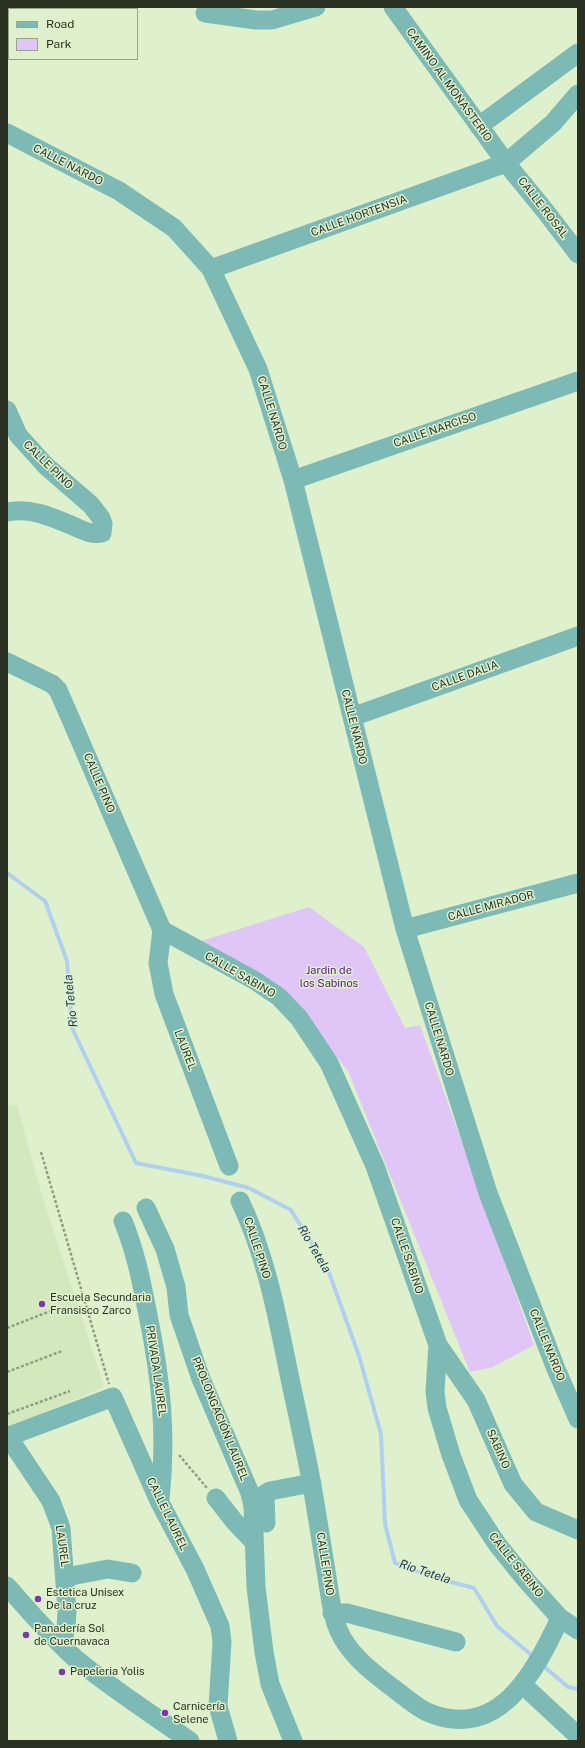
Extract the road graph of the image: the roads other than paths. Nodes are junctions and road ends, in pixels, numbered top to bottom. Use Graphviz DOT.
graph roads {
  1 [pos="316,7"];
  2 [pos="393,7"];
  3 [pos="205,13"];
  4 [pos="578,53"];
  5 [pos="578,94"];
  6 [pos="479,126"];
  7 [pos="7,133"];
  8 [pos="506,163"];
  9 [pos="578,254"];
  10 [pos="211,269"];
  11 [pos="578,381"];
  12 [pos="7,410"];
  13 [pos="293,480"];
  14 [pos="7,512"];
  15 [pos="578,636"];
  16 [pos="7,662"];
  17 [pos="352,717"];
  18 [pos="578,883"];
  19 [pos="405,929"];
  20 [pos="162,930"];
  21 [pos="230,1166"];
  22 [pos="240,1201"];
  23 [pos="146,1208"];
  24 [pos="123,1220"];
  25 [pos="438,1345"];
  26 [pos="578,1419"];
  27 [pos="8,1436"];
  28 [pos="312,1483"];
  29 [pos="216,1498"];
  30 [pos="159,1501"];
  31 [pos="578,1530"];
  32 [pos="254,1542"];
  33 [pos="132,1573"];
  34 [pos="66,1576"];
  35 [pos="7,1586"];
  36 [pos="256,1587"];
  37 [pos="332,1613"];
  38 [pos="560,1618"];
  39 [pos="578,1630"];
  40 [pos="456,1642"];
  41 [pos="62,1644"];
  42 [pos="525,1682"];
  43 [pos="578,1736"];
  44 [pos="190,1741"];
  45 [pos="228,1741"];
  46 [pos="294,1741"];
  1 -- 3 [label="street"];
  2 -- 6 [label="street, CAMINO AL MONASTERIO"];
  4 -- 6 [label="street"];
  5 -- 8 [label="street"];
  6 -- 8 [label="street, CAMINO AL MONASTERIO"];
  7 -- 10 [label="street, CALLE NARDO"];
  8 -- 9 [label="street, CALLE ROSAL"];
  8 -- 10 [label="street, CALLE HORTENSIA"];
  10 -- 13 [label="street, CALLE NARDO"];
  11 -- 13 [label="street, CALLE NARCISO"];
  12 -- 14 [label="street, CALLE PINO"];
  13 -- 17 [label="street, CALLE NARDO"];
  15 -- 17 [label="street, CALLE DALIA"];
  16 -- 20 [label="street, CALLE PINO"];
  17 -- 19 [label="street, CALLE NARDO"];
  18 -- 19 [label="street, CALLE MIRADOR"];
  19 -- 26 [label="street, CALLE NARDO"];
  20 -- 21 [label="street, LAUREL"];
  20 -- 25 [label="street, CALLE SABINO"];
  22 -- 28 [label="street, CALLE PINO"];
  23 -- 32 [label="street, PROLONGACIÓN LAUREL"];
  24 -- 30 [label="street, PRIVADA LAUREL"];
  25 -- 31 [label="street, SABINO"];
  25 -- 38 [label="street, CALLE SABINO"];
  27 -- 30 [label="street, CALLE LAUREL"];
  27 -- 34 [label="street, LAUREL"];
  28 -- 36 [label="street"];
  28 -- 37 [label="street, CALLE PINO"];
  29 -- 32 [label="street"];
  30 -- 45 [label="street, CALLE LAUREL"];
  32 -- 36 [label="street"];
  33 -- 34 [label="street"];
  34 -- 41 [label="street, LAUREL"];
  35 -- 41 [label="street"];
  36 -- 46 [label="street"];
  37 -- 40 [label="street"];
  37 -- 42 [label="street, CALLE PINO"];
  38 -- 39 [label="street, CALLE SABINO"];
  38 -- 42 [label="street, CALLE PINO"];
  41 -- 44 [label="street"];
  42 -- 43 [label="street"];
}
